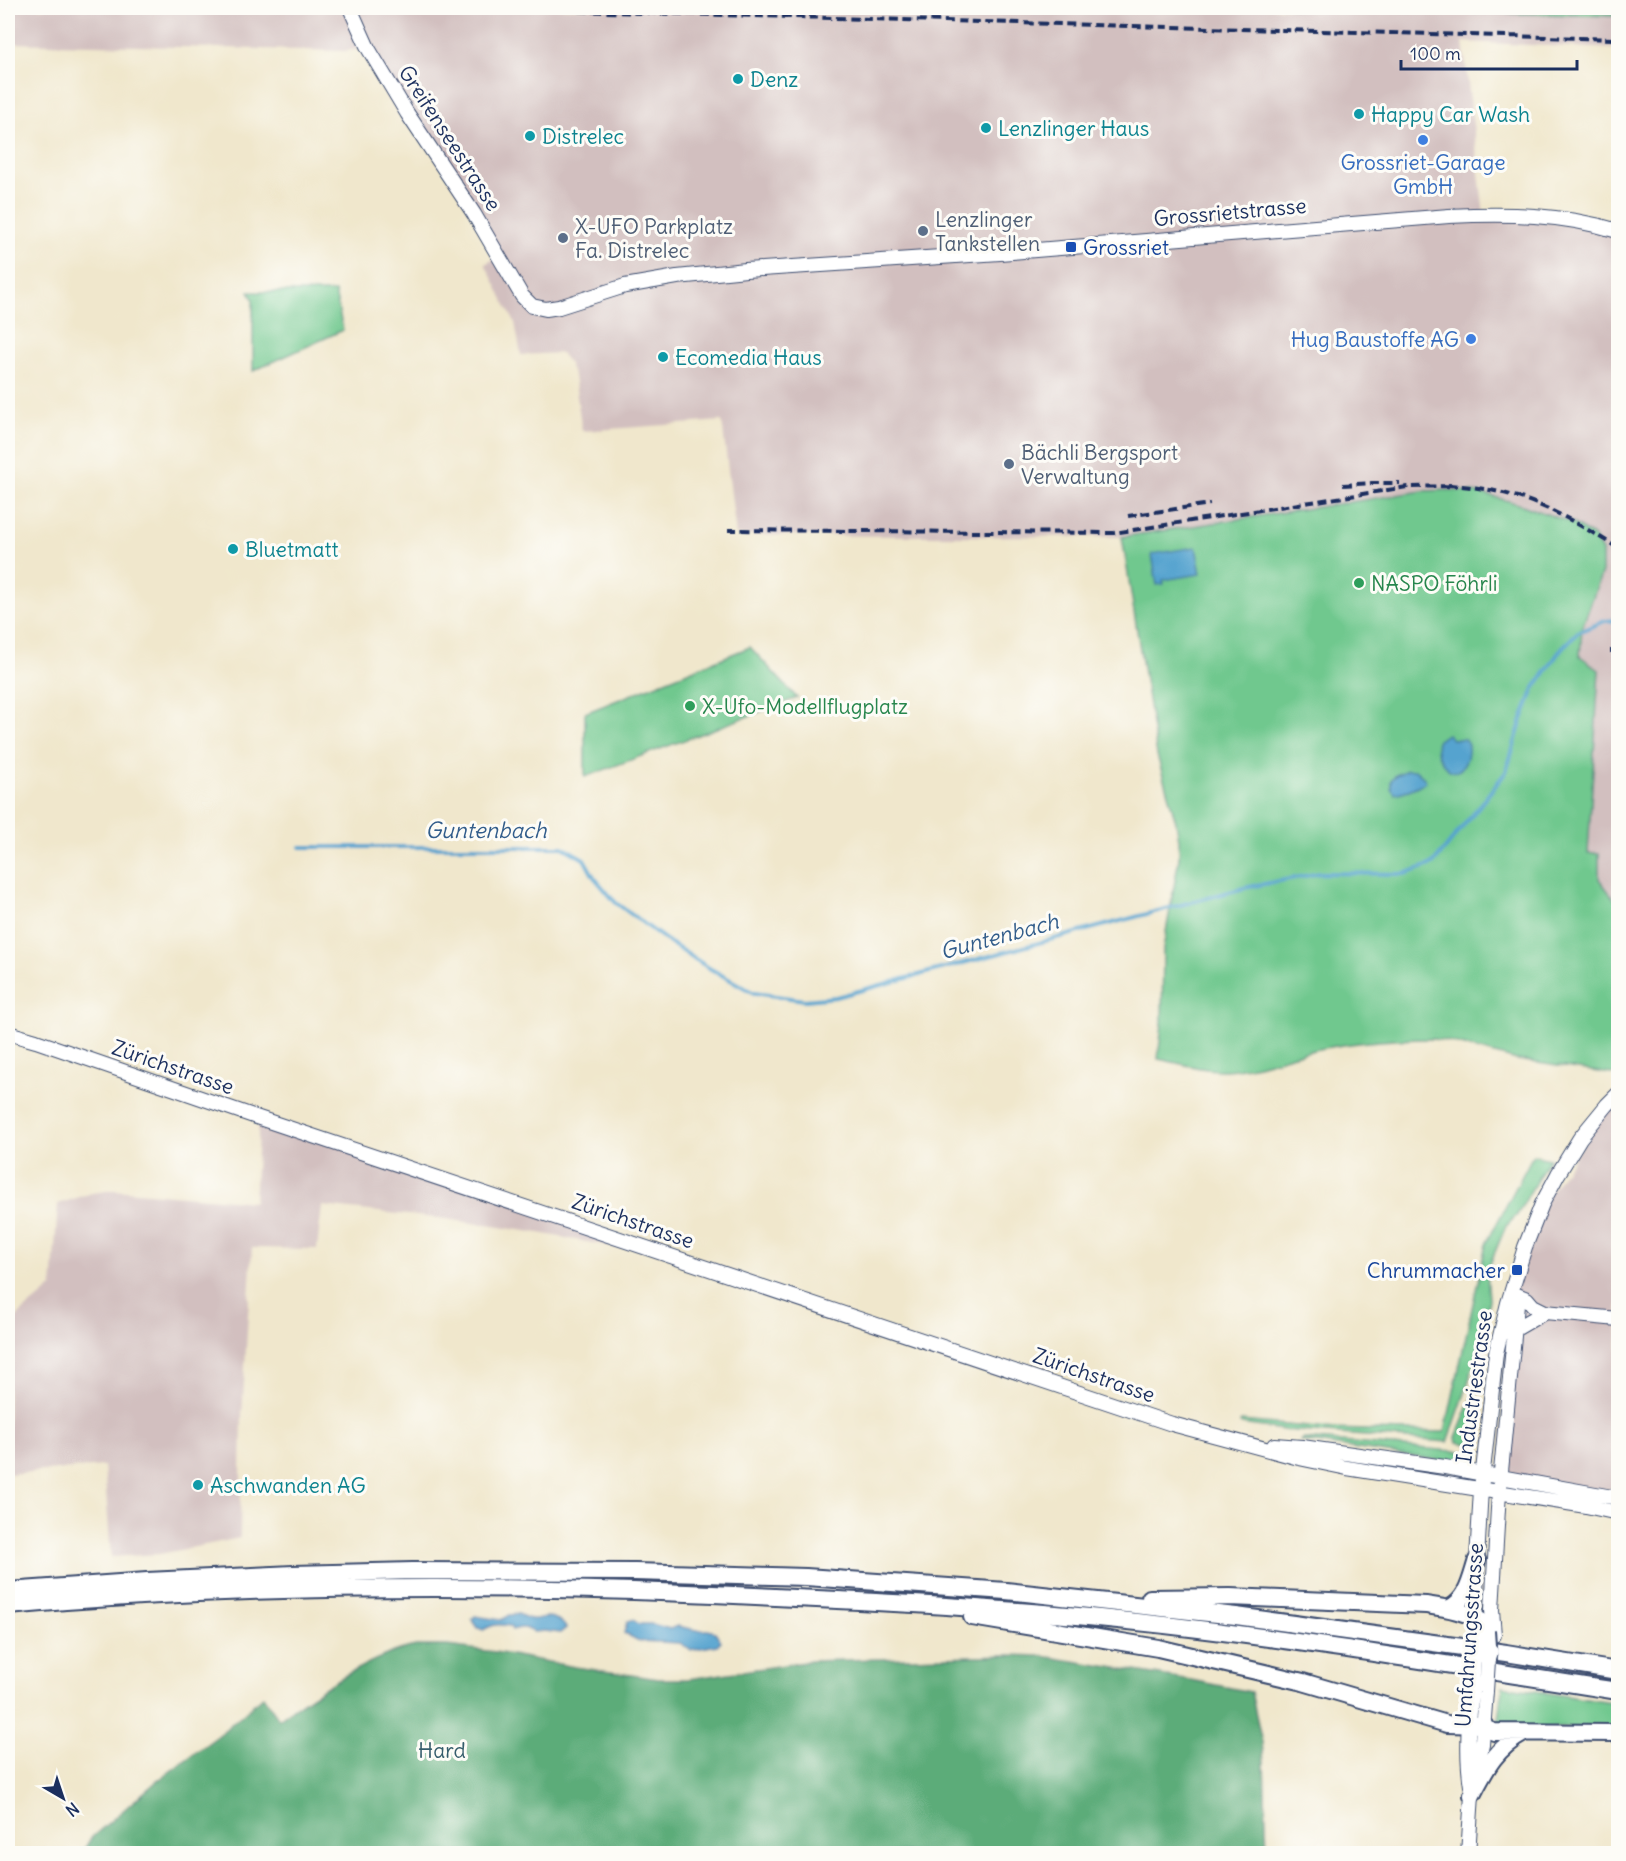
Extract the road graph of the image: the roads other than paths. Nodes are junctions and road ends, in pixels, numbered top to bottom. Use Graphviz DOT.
graph roads {
  1 [pos="350,8"];
  2 [pos="1618,231"];
  3 [pos="518,289"];
  4 [pos="8,1033"];
  5 [pos="1618,1094"];
  6 [pos="1512,1293"];
  7 [pos="1545,1312"];
  8 [pos="1618,1319"];
  9 [pos="1514,1330"];
  10 [pos="1247,1443"];
  11 [pos="1483,1474"];
  12 [pos="1500,1477"];
  13 [pos="1481,1489"];
  14 [pos="1499,1492"];
  15 [pos="1618,1498"];
  16 [pos="1618,1513"];
  17 [pos="1477,1560"];
  18 [pos="8,1591"];
  19 [pos="1059,1598"];
  20 [pos="888,1601"];
  21 [pos="8,1606"];
  22 [pos="1450,1608"];
  23 [pos="1483,1630"];
  24 [pos="1488,1661"];
  25 [pos="1618,1671"];
  26 [pos="1618,1691"];
  27 [pos="1479,1692"];
  28 [pos="1476,1725"];
  29 [pos="1524,1733"];
  30 [pos="1618,1733"];
  31 [pos="1472,1795"];
  32 [pos="1468,1854"];
  1 -- 3 [label="main road, Greifenseestrasse"];
  2 -- 3 [label="main road, Grossrietstrasse"];
  4 -- 10 [label="main road, Zürichstrasse"];
  5 -- 6 [label="main road, Industriestrasse"];
  6 -- 7 [label="main road"];
  6 -- 9 [label="main road, Industriestrasse"];
  6 -- 11 [label="main road, Industriestrasse"];
  7 -- 8 [label="main road"];
  7 -- 9 [label="main road"];
  9 -- 12 [label="main road, Industriestrasse"];
  10 -- 11 [label="main road, Zürichstrasse"];
  10 -- 13 [label="main road, Zürichstrasse"];
  11 -- 12 [label="main road, Zürichstrasse"];
  11 -- 13 [label="main road, Industriestrasse"];
  12 -- 14 [label="main road, Umfahrungsstrasse"];
  12 -- 15 [label="main road, Zürichstrasse"];
  13 -- 14 [label="main road, Zürichstrasse"];
  13 -- 17 [label="main road, Umfahrungsstrasse"];
  14 -- 16 [label="main road, Zürichstrasse"];
  14 -- 23 [label="main road, Umfahrungsstrasse"];
  17 -- 22 [label="highway"];
  17 -- 23 [label="main road, Umfahrungsstrasse"];
  18 -- 19 [label="highway"];
  19 -- 22 [label="highway"];
  19 -- 25 [label="highway"];
  20 -- 21 [label="highway"];
  20 -- 26 [label="highway"];
  20 -- 28 [label="highway"];
  22 -- 23 [label="highway"];
  23 -- 24 [label="highway, bridge"];
  23 -- 27 [label="main road, Umfahrungsstrasse, bridge"];
  24 -- 27 [label="main road, Umfahrungsstrasse, bridge"];
  27 -- 28 [label="main road, Umfahrungsstrasse"];
  28 -- 29 [label="highway"];
  28 -- 31 [label="main road, Umfahrungsstrasse"];
  29 -- 30 [label="highway"];
  29 -- 31 [label="highway"];
  31 -- 32 [label="main road, Umfahrungsstrasse"];
}
